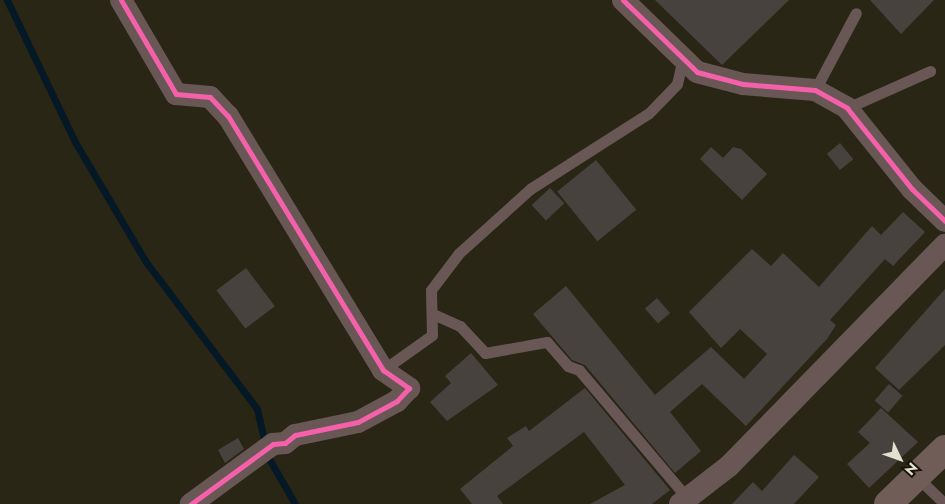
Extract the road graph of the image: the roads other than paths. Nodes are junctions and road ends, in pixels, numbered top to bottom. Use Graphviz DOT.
graph roads {
  1 [pos="122,0"];
  2 [pos="623,0"];
  3 [pos="856,13"];
  4 [pos="682,62"];
  5 [pos="930,71"];
  6 [pos="815,90"];
  7 [pos="847,108"];
  8 [pos="945,221"];
  9 [pos="945,245"];
  10 [pos="433,314"];
  11 [pos="384,370"];
  12 [pos="945,449"];
  13 [pos="917,477"];
  14 [pos="683,502"];
  15 [pos="191,504"];
  16 [pos="888,504"];
  17 [pos="945,504"];
  1 -- 11 [label="street"];
  2 -- 4 [label="street"];
  3 -- 6 [label="lane"];
  4 -- 6 [label="street"];
  4 -- 10 [label="lane"];
  5 -- 7 [label="lane"];
  6 -- 7 [label="street"];
  7 -- 8 [label="street"];
  9 -- 14 [label="street"];
  10 -- 11 [label="lane"];
  10 -- 14 [label="lane"];
  11 -- 15 [label="street"];
  12 -- 13 [label="highway"];
  13 -- 16 [label="highway"];
  13 -- 17 [label="lane"];
}
